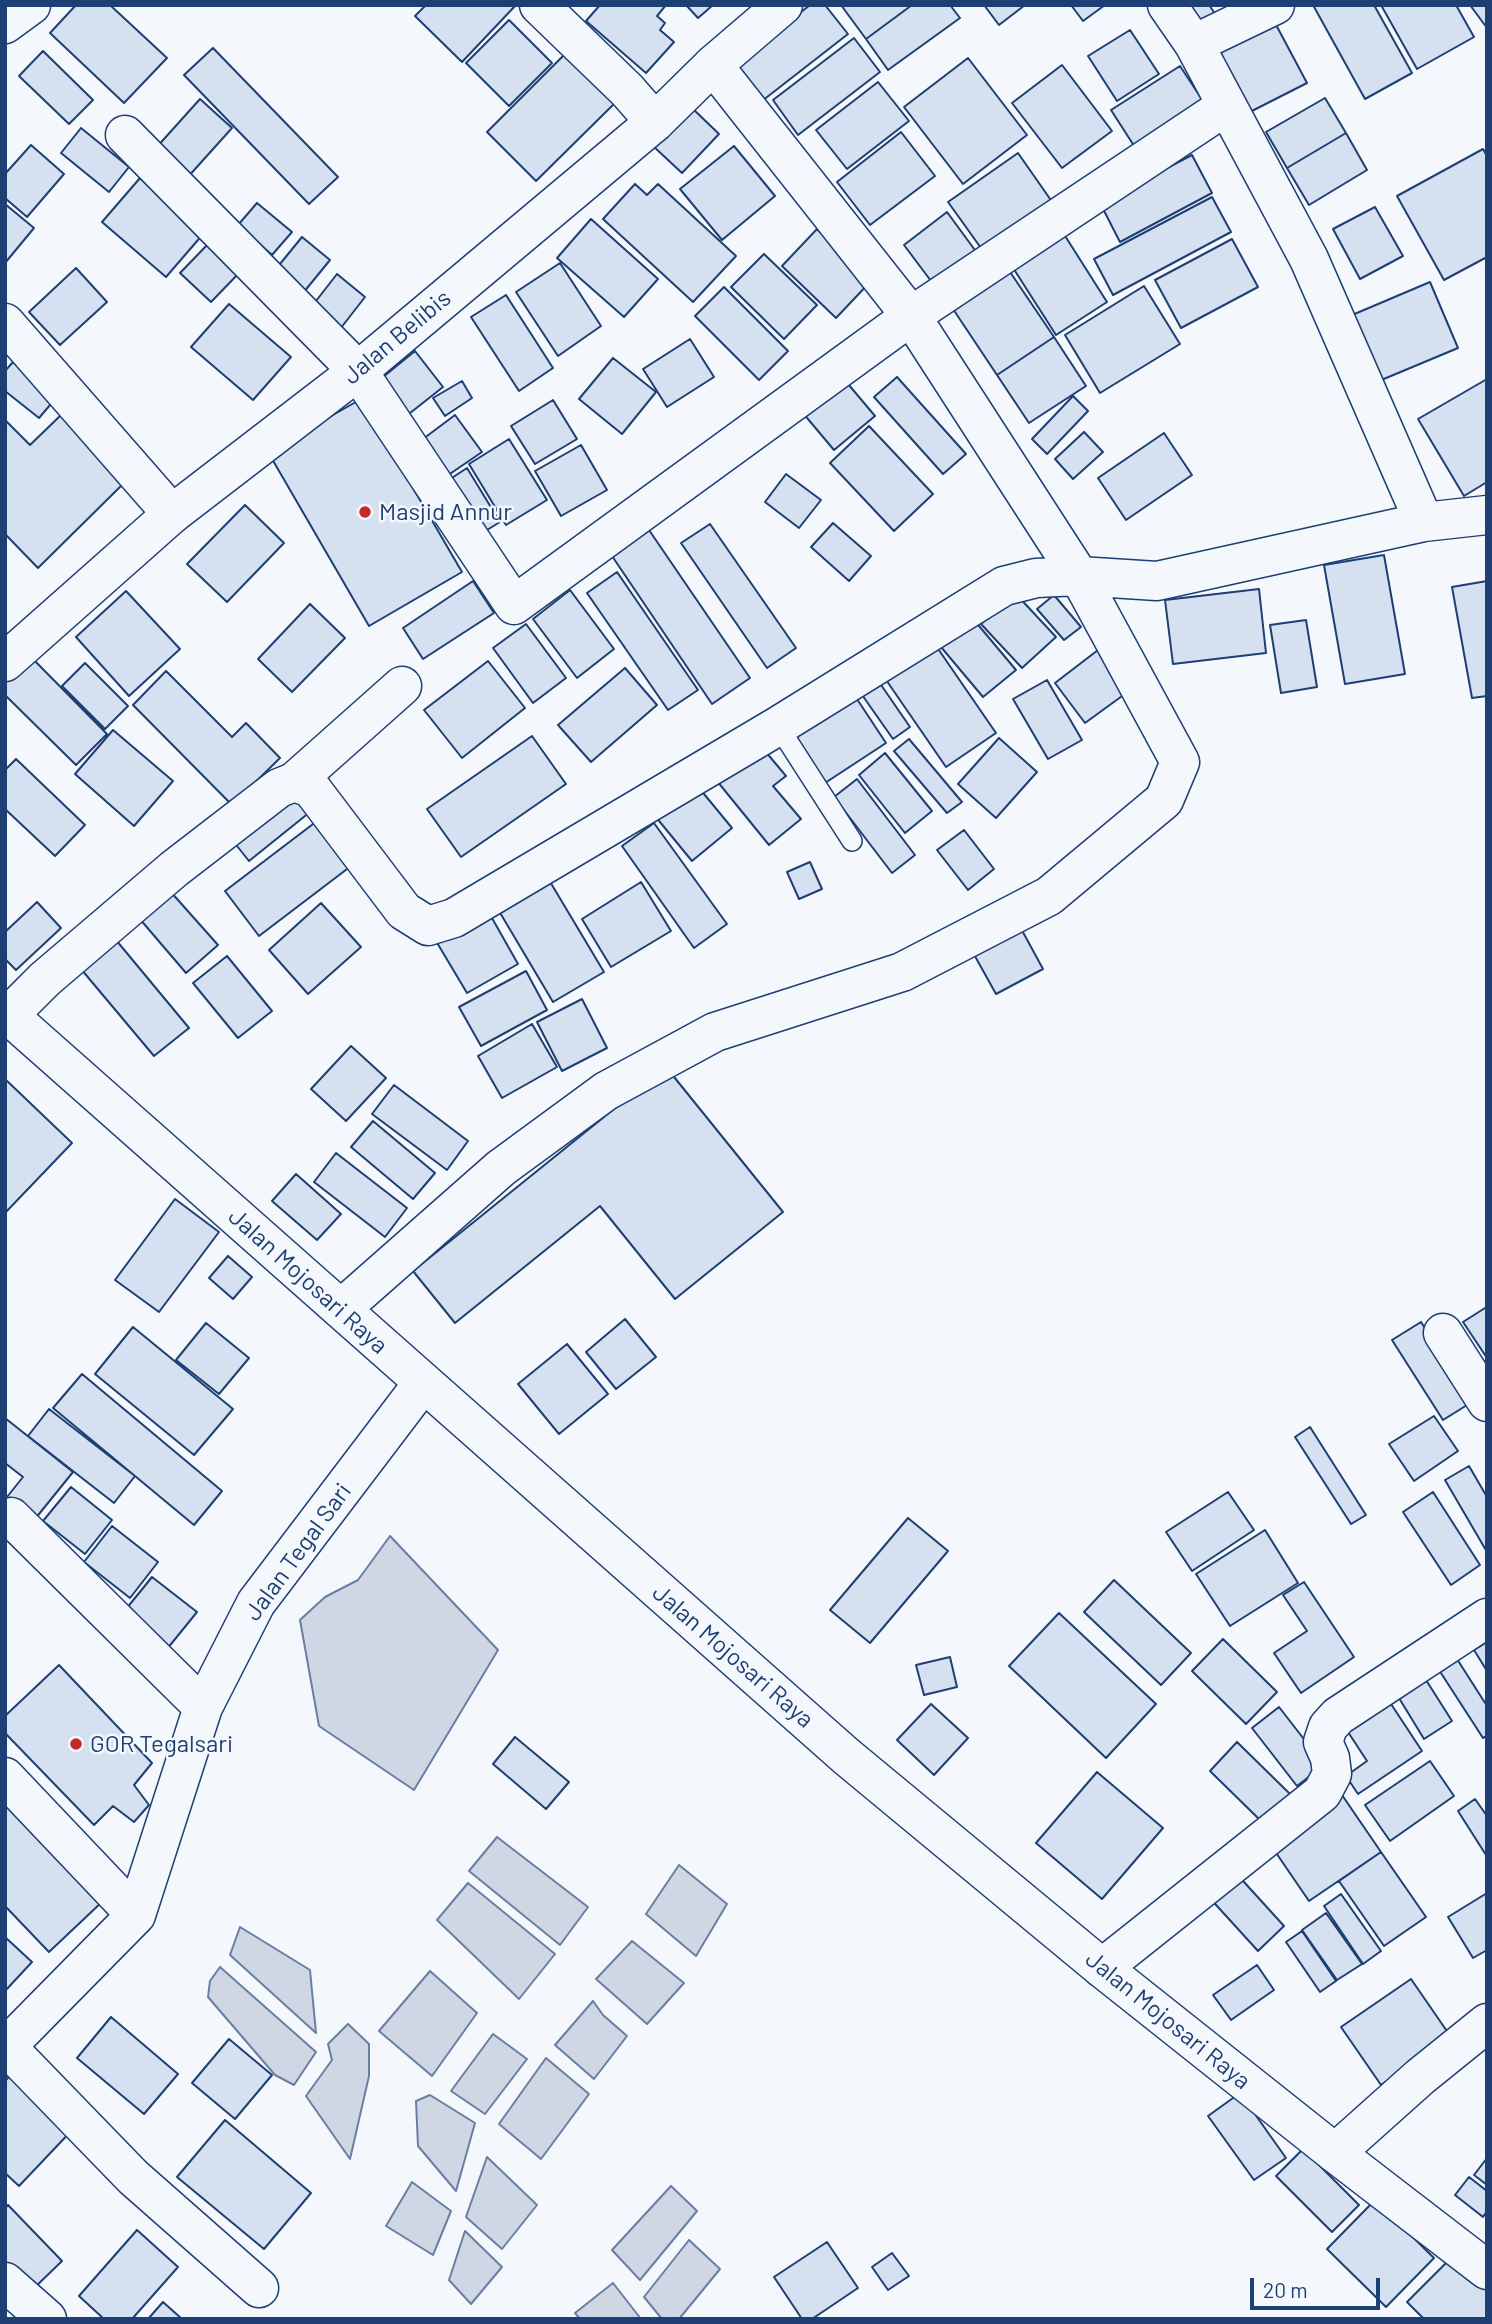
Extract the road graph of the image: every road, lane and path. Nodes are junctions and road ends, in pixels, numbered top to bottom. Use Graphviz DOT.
graph roads {
  1 [pos="31,5"];
  2 [pos="539,5"];
  3 [pos="1167,5"];
  4 [pos="1275,5"];
  5 [pos="780,6"];
  6 [pos="5,24"];
  7 [pos="1194,44"];
  8 [pos="713,65"];
  9 [pos="1226,106"];
  10 [pos="655,122"];
  11 [pos="125,135"];
  12 [pos="911,316"];
  13 [pos="5,323"];
  14 [pos="358,371"];
  15 [pos="172,514"];
  16 [pos="1487,515"];
  17 [pos="1424,522"];
  18 [pos="1079,576"];
  19 [pos="5,662"];
  20 [pos="402,686"];
  21 [pos="778,726"];
  22 [pos="294,782"];
  23 [pos="852,841"];
  24 [pos="7,1014"];
  25 [pos="341,1310"];
  26 [pos="1443,1333"];
  27 [pos="423,1383"];
  28 [pos="1487,1402"];
  29 [pos="11,1517"];
  30 [pos="1487,1618"];
  31 [pos="203,1707"];
  32 [pos="5,1777"];
  33 [pos="136,1915"];
  34 [pos="1102,1968"];
  35 [pos="1487,2024"];
  36 [pos="6,2046"];
  37 [pos="1335,2153"];
  38 [pos="1487,2270"];
  39 [pos="5,2282"];
  40 [pos="260,2288"];
  41 [pos="47,2319"];
  1 -- 6 [label="street"];
  2 -- 10 [label="street"];
  3 -- 7 [label="street"];
  4 -- 7 [label="street"];
  5 -- 8 [label="street, Jalan Belibis"];
  7 -- 9 [label="street"];
  8 -- 10 [label="street, Jalan Belibis"];
  8 -- 12 [label="street"];
  9 -- 12 [label="street"];
  9 -- 17 [label="street"];
  10 -- 14 [label="street, Jalan Belibis"];
  11 -- 14 [label="street"];
  12 -- 14 [label="street"];
  12 -- 18 [label="street"];
  13 -- 15 [label="street"];
  14 -- 15 [label="street, Jalan Belibis"];
  15 -- 19 [label="street, Jalan Belibis"];
  16 -- 17 [label="street"];
  17 -- 18 [label="street"];
  18 -- 21 [label="street"];
  18 -- 25 [label="street"];
  20 -- 22 [label="street"];
  21 -- 22 [label="street"];
  21 -- 23 [label="lane"];
  22 -- 24 [label="street"];
  24 -- 25 [label="street, Jalan Mojosari Raya"];
  25 -- 27 [label="street, Jalan Mojosari Raya"];
  26 -- 28 [label="street"];
  27 -- 31 [label="street, Jalan Tegal Sari"];
  27 -- 34 [label="street, Jalan Mojosari Raya"];
  29 -- 31 [label="street"];
  30 -- 34 [label="street"];
  31 -- 33 [label="street, Jalan Tegal Sari"];
  32 -- 33 [label="street"];
  33 -- 36 [label="street, Jalan Tegal Sari"];
  34 -- 37 [label="street, Jalan Mojosari Raya"];
  35 -- 37 [label="street"];
  36 -- 40 [label="street"];
  37 -- 38 [label="street, Jalan Mojosari Raya"];
  39 -- 41 [label="street"];
}
